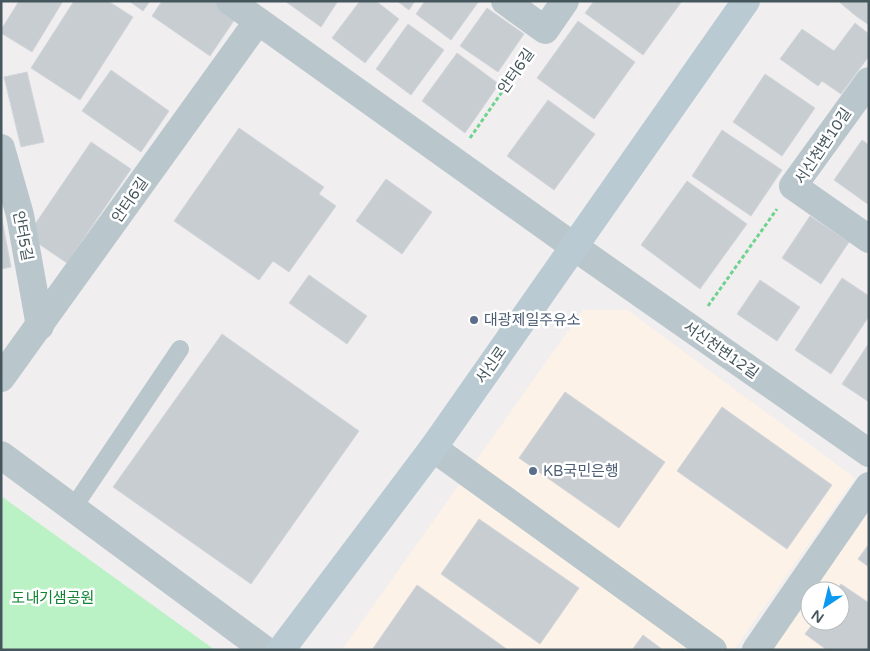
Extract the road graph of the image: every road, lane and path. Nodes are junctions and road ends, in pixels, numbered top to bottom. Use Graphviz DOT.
graph roads {
  1 [pos="230,1"];
  2 [pos="505,1"];
  3 [pos="565,1"];
  4 [pos="746,1"];
  5 [pos="258,21"];
  6 [pos="545,30"];
  7 [pos="869,81"];
  8 [pos="1,148"];
  9 [pos="454,161"];
  10 [pos="793,186"];
  11 [pos="869,239"];
  12 [pos="573,246"];
  13 [pos="40,326"];
  14 [pos="691,328"];
  15 [pos="180,349"];
  16 [pos="1,378"];
  17 [pos="433,448"];
  18 [pos="869,453"];
  19 [pos="1,455"];
  20 [pos="869,486"];
  21 [pos="73,508"];
  22 [pos="762,641"];
  23 [pos="265,650"];
  24 [pos="281,650"];
  25 [pos="713,650"];
  1 -- 5 [label="street"];
  2 -- 6 [label="street"];
  3 -- 6 [label="street"];
  4 -- 12 [label="street, 서신로"];
  5 -- 9 [label="street"];
  5 -- 13 [label="street, 안터6길"];
  6 -- 9 [label="path, 안터6길"];
  7 -- 10 [label="street, 서신천변10길"];
  8 -- 13 [label="street, 안터5길"];
  9 -- 12 [label="street"];
  10 -- 11 [label="street, 서신천변10길"];
  10 -- 14 [label="path"];
  12 -- 14 [label="street, 서신천변12길"];
  12 -- 17 [label="street, 서신로"];
  13 -- 16 [label="street, 안터6길"];
  14 -- 18 [label="street, 서신천변12길"];
  15 -- 21 [label="lane"];
  17 -- 24 [label="street, 서신로"];
  17 -- 25 [label="street"];
  19 -- 21 [label="street"];
  20 -- 22 [label="street"];
  21 -- 23 [label="street"];
}
